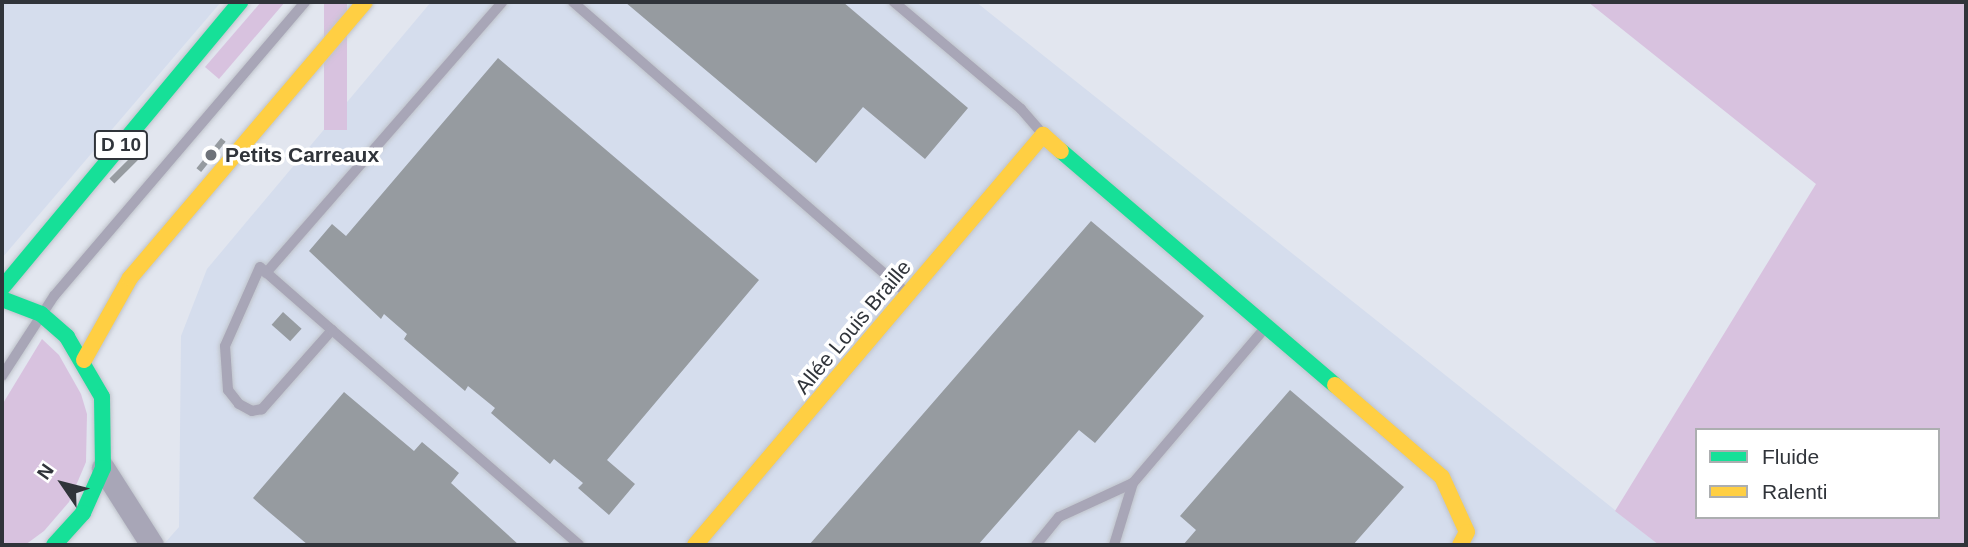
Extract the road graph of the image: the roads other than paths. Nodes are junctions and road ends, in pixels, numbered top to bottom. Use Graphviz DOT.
graph roads {
  1 [pos="240,2"];
  2 [pos="305,2"];
  3 [pos="365,2"];
  4 [pos="502,2"];
  5 [pos="573,2"];
  6 [pos="894,2"];
  7 [pos="1043,135"];
  8 [pos="266,273"];
  9 [pos="2,288"];
  10 [pos="908,294"];
  11 [pos="2,299"];
  12 [pos="41,314"];
  13 [pos="1265,328"];
  14 [pos="332,330"];
  15 [pos="84,360"];
  16 [pos="2,376"];
  17 [pos="103,468"];
  18 [pos="1133,483"];
  19 [pos="1464,539"];
  20 [pos="54,545"];
  21 [pos="152,545"];
  22 [pos="579,545"];
  23 [pos="695,545"];
  24 [pos="1035,545"];
  25 [pos="1114,545"];
  1 -- 9 [label="main road, D 10"];
  2 -- 12 [label="lane"];
  3 -- 15 [label="main road"];
  4 -- 8 [label="lane"];
  5 -- 10 [label="lane"];
  6 -- 7 [label="lane"];
  7 -- 10 [label="main road, Allée Louis Braille"];
  7 -- 13 [label="main road"];
  8 -- 14 [label="lane"];
  8 -- 14 [label="lane"];
  10 -- 23 [label="main road, Allée Louis Braille"];
  11 -- 12 [label="main road"];
  12 -- 15 [label="main road"];
  12 -- 16 [label="lane"];
  13 -- 18 [label="lane"];
  13 -- 19 [label="main road"];
  14 -- 22 [label="lane"];
  15 -- 17 [label="main road"];
  17 -- 20 [label="main road"];
  17 -- 21 [label="street"];
  18 -- 24 [label="lane"];
  18 -- 25 [label="lane"];
}
